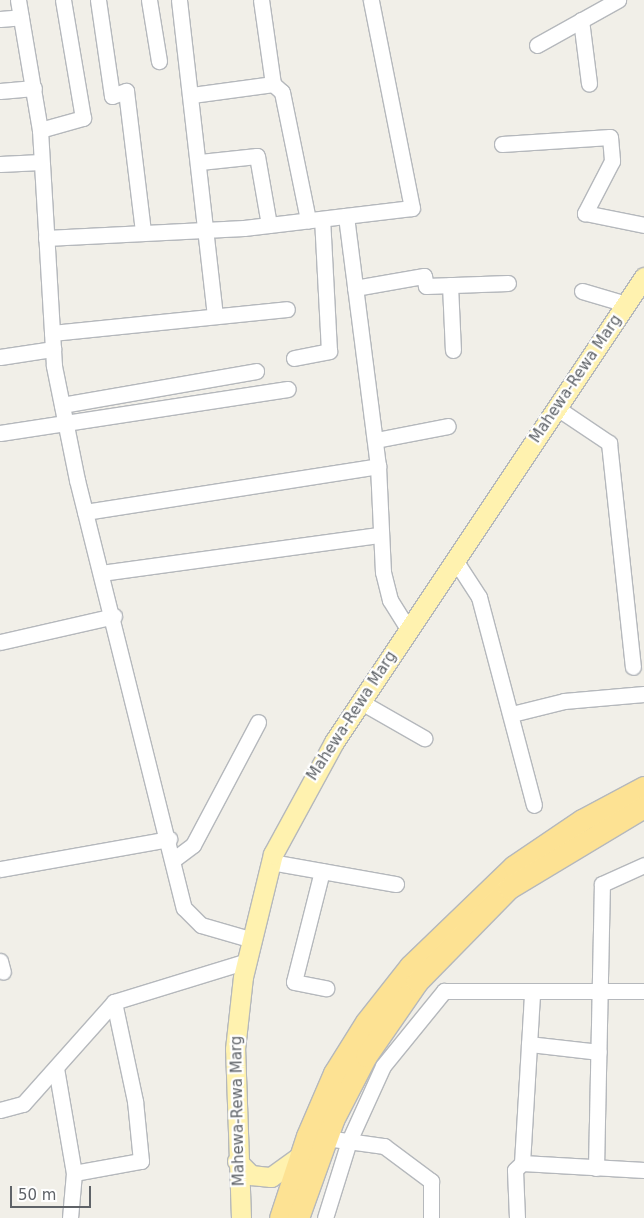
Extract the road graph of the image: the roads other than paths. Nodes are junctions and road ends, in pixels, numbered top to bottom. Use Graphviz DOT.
graph roads {
  1 [pos="18,0"];
  2 [pos="63,0"];
  3 [pos="98,0"];
  4 [pos="149,0"];
  5 [pos="179,0"];
  6 [pos="261,0"];
  7 [pos="371,0"];
  8 [pos="618,0"];
  9 [pos="21,17"];
  10 [pos="0,18"];
  11 [pos="581,20"];
  12 [pos="537,45"];
  13 [pos="159,61"];
  14 [pos="273,84"];
  15 [pos="589,84"];
  16 [pos="34,88"];
  17 [pos="0,91"];
  18 [pos="192,95"];
  19 [pos="40,130"];
  20 [pos="502,144"];
  21 [pos="41,162"];
  22 [pos="200,162"];
  23 [pos="0,164"];
  24 [pos="346,216"];
  25 [pos="315,220"];
  26 [pos="268,225"];
  27 [pos="644,225"];
  28 [pos="208,228"];
  29 [pos="143,232"];
  30 [pos="46,238"];
  31 [pos="644,277"];
  32 [pos="508,283"];
  33 [pos="450,285"];
  34 [pos="355,288"];
  35 [pos="582,292"];
  36 [pos="626,304"];
  37 [pos="287,309"];
  38 [pos="215,315"];
  39 [pos="52,333"];
  40 [pos="53,349"];
  41 [pos="453,350"];
  42 [pos="0,357"];
  43 [pos="294,358"];
  44 [pos="256,371"];
  45 [pos="288,389"];
  46 [pos="62,405"];
  47 [pos="557,408"];
  48 [pos="65,425"];
  49 [pos="448,426"];
  50 [pos="0,433"];
  51 [pos="376,440"];
  52 [pos="378,466"];
  53 [pos="85,512"];
  54 [pos="380,535"];
  55 [pos="455,560"];
  56 [pos="101,573"];
  57 [pos="114,616"];
  58 [pos="408,630"];
  59 [pos="0,642"];
  60 [pos="633,667"];
  61 [pos="644,694"];
  62 [pos="361,702"];
  63 [pos="512,714"];
  64 [pos="258,722"];
  65 [pos="424,738"];
  66 [pos="644,787"];
  67 [pos="534,804"];
  68 [pos="644,807"];
  69 [pos="169,839"];
  70 [pos="173,860"];
  71 [pos="271,862"];
  72 [pos="644,865"];
  73 [pos="0,869"];
  74 [pos="322,871"];
  75 [pos="396,884"];
  76 [pos="253,940"];
  77 [pos="247,961"];
  78 [pos="326,988"];
  79 [pos="600,990"];
  80 [pos="644,991"];
  81 [pos="532,994"];
  82 [pos="114,1002"];
  83 [pos="529,1044"];
  84 [pos="598,1052"];
  85 [pos="56,1068"];
  86 [pos="0,1110"];
  87 [pos="326,1138"];
  88 [pos="349,1141"];
  89 [pos="300,1156"];
  90 [pos="237,1161"];
  91 [pos="522,1163"];
  92 [pos="596,1168"];
  93 [pos="644,1170"];
  94 [pos="74,1173"];
  95 [pos="70,1218"];
  96 [pos="241,1218"];
  97 [pos="280,1218"];
  98 [pos="298,1218"];
  99 [pos="324,1218"];
  100 [pos="431,1218"];
  101 [pos="517,1218"];
  1 -- 9 [label="street"];
  2 -- 19 [label="street"];
  3 -- 29 [label="street"];
  4 -- 13 [label="street"];
  5 -- 18 [label="street"];
  6 -- 14 [label="street"];
  7 -- 24 [label="street"];
  8 -- 11 [label="street"];
  9 -- 10 [label="street"];
  9 -- 16 [label="street"];
  11 -- 12 [label="street"];
  11 -- 15 [label="street"];
  14 -- 18 [label="street"];
  14 -- 25 [label="street"];
  16 -- 17 [label="street"];
  16 -- 19 [label="street"];
  18 -- 22 [label="street"];
  19 -- 21 [label="street"];
  20 -- 27 [label="street"];
  21 -- 23 [label="street"];
  21 -- 30 [label="street"];
  22 -- 26 [label="street"];
  22 -- 28 [label="street"];
  24 -- 25 [label="street"];
  24 -- 34 [label="street"];
  25 -- 26 [label="street"];
  25 -- 43 [label="street"];
  26 -- 28 [label="street"];
  28 -- 29 [label="street"];
  28 -- 38 [label="street"];
  29 -- 30 [label="street"];
  30 -- 39 [label="street"];
  31 -- 36 [label="main road, Mahewa-Rewa Marg"];
  32 -- 33 [label="street"];
  33 -- 34 [label="street"];
  33 -- 41 [label="street"];
  34 -- 51 [label="street"];
  35 -- 36 [label="street"];
  36 -- 47 [label="main road, Mahewa-Rewa Marg"];
  37 -- 38 [label="street"];
  38 -- 39 [label="street"];
  39 -- 40 [label="street"];
  40 -- 42 [label="street"];
  40 -- 46 [label="street"];
  44 -- 46 [label="street"];
  45 -- 48 [label="street"];
  46 -- 48 [label="street"];
  47 -- 55 [label="main road, Mahewa-Rewa Marg"];
  47 -- 60 [label="street"];
  48 -- 50 [label="street"];
  48 -- 53 [label="street"];
  49 -- 51 [label="street"];
  51 -- 52 [label="street"];
  52 -- 53 [label="street"];
  52 -- 54 [label="street"];
  53 -- 56 [label="street"];
  54 -- 56 [label="street"];
  54 -- 58 [label="street"];
  55 -- 58 [label="main road, Mahewa-Rewa Marg"];
  55 -- 63 [label="street"];
  56 -- 57 [label="street"];
  57 -- 59 [label="street"];
  57 -- 69 [label="street"];
  58 -- 62 [label="main road, Mahewa-Rewa Marg"];
  61 -- 63 [label="street"];
  62 -- 65 [label="street"];
  62 -- 71 [label="main road, Mahewa-Rewa Marg"];
  63 -- 67 [label="street"];
  64 -- 70 [label="street"];
  66 -- 89 [label="highway"];
  68 -- 87 [label="highway"];
  69 -- 70 [label="street"];
  69 -- 73 [label="street"];
  70 -- 76 [label="street"];
  71 -- 74 [label="street"];
  71 -- 76 [label="main road, Mahewa-Rewa Marg"];
  72 -- 79 [label="street"];
  74 -- 75 [label="street"];
  74 -- 78 [label="street"];
  76 -- 77 [label="main road, Mahewa-Rewa Marg"];
  77 -- 82 [label="street"];
  77 -- 90 [label="main road, Mahewa-Rewa Marg"];
  79 -- 80 [label="street"];
  79 -- 81 [label="street"];
  79 -- 84 [label="street"];
  81 -- 83 [label="street"];
  81 -- 88 [label="street"];
  82 -- 85 [label="street"];
  82 -- 94 [label="street"];
  83 -- 84 [label="street"];
  83 -- 91 [label="street"];
  84 -- 92 [label="street"];
  85 -- 86 [label="street"];
  85 -- 94 [label="street"];
  87 -- 88 [label="street"];
  87 -- 98 [label="highway"];
  88 -- 99 [label="street"];
  88 -- 100 [label="street"];
  89 -- 90 [label="main road"];
  89 -- 97 [label="highway"];
  90 -- 96 [label="main road, Mahewa-Rewa Marg"];
  91 -- 92 [label="street"];
  91 -- 101 [label="street"];
  92 -- 93 [label="street"];
  94 -- 95 [label="street"];
}
